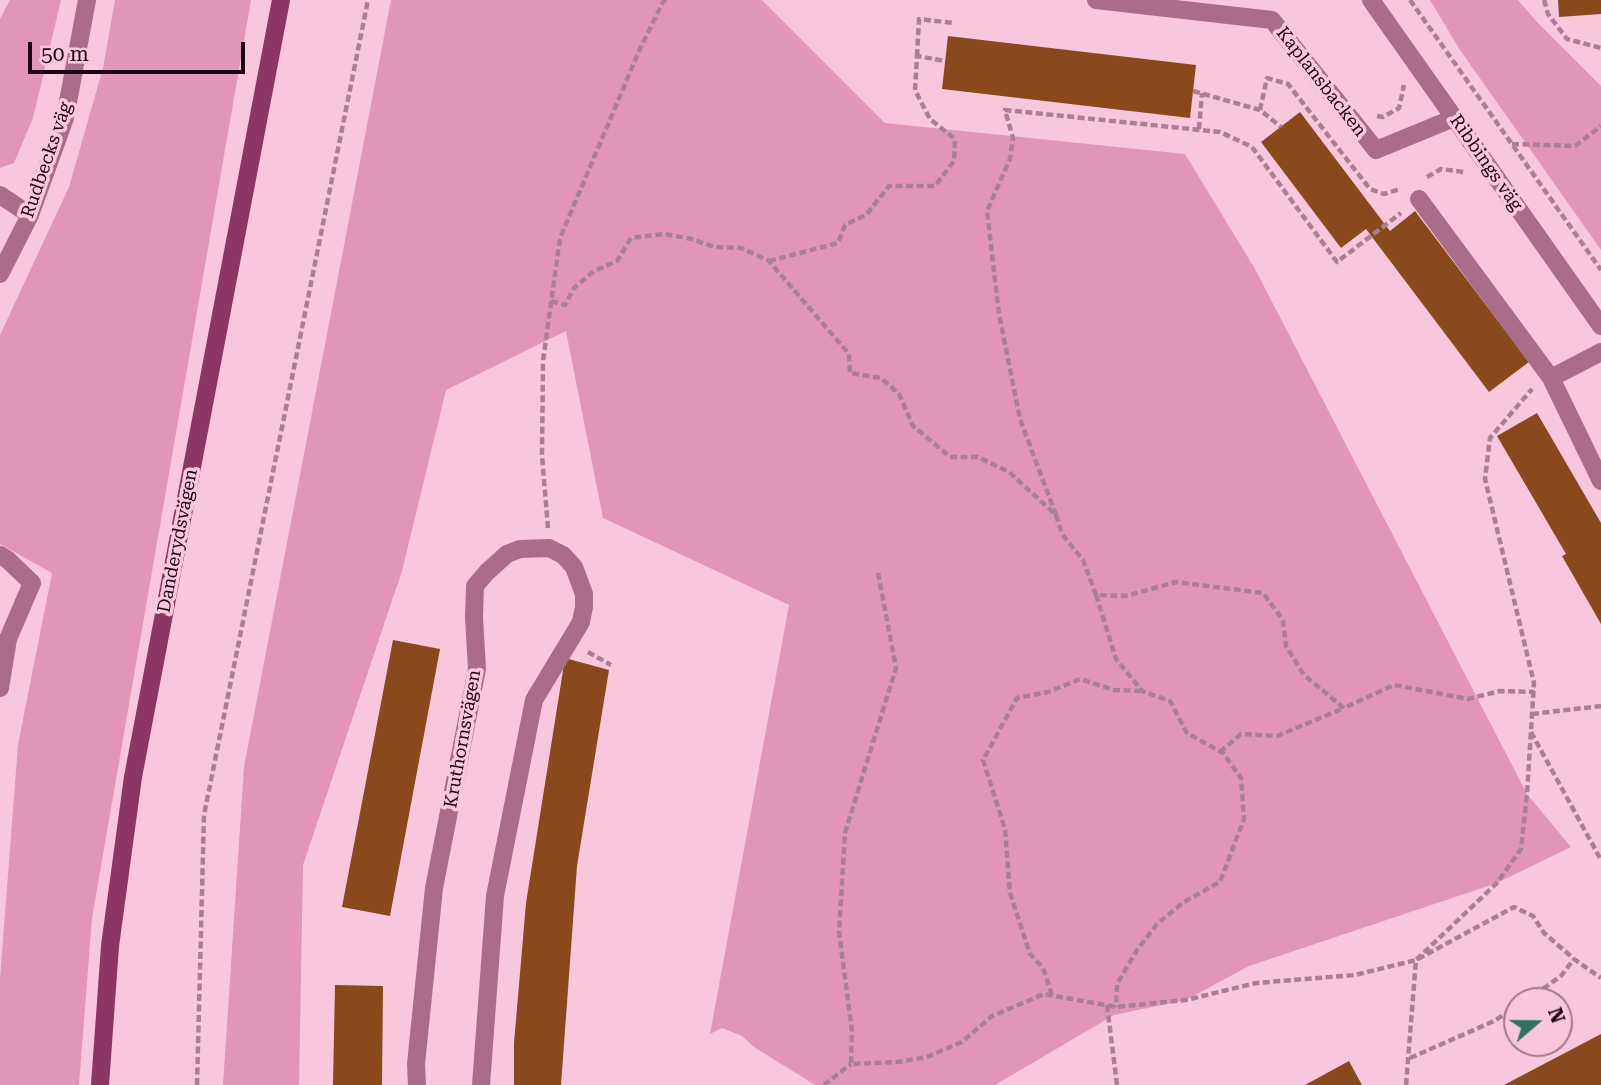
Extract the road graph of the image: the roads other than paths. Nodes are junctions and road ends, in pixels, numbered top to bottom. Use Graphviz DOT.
graph roads {
  1 [pos="87,0"];
  2 [pos="281,0"];
  3 [pos="1096,0"];
  4 [pos="1371,0"];
  5 [pos="1454,118"];
  6 [pos="0,195"];
  7 [pos="1419,199"];
  8 [pos="30,215"];
  9 [pos="0,274"];
  10 [pos="1601,326"];
  11 [pos="1601,352"];
  12 [pos="1551,377"];
  13 [pos="1601,481"];
  14 [pos="0,555"];
  15 [pos="0,688"];
  16 [pos="100,1085"];
  17 [pos="416,1085"];
  18 [pos="481,1085"];
  1 -- 8 [label="street, Rudbecks väg"];
  2 -- 16 [label="main road, Danderydsvägen"];
  3 -- 5 [label="street, Kaplansbacken"];
  4 -- 5 [label="street, Ribbings väg"];
  5 -- 10 [label="street, Ribbings väg"];
  6 -- 8 [label="street"];
  7 -- 12 [label="street"];
  8 -- 9 [label="street, Rudbecks väg"];
  11 -- 12 [label="street"];
  12 -- 13 [label="street"];
  14 -- 15 [label="street"];
  17 -- 18 [label="street, Kruthornsvägen"];
}
